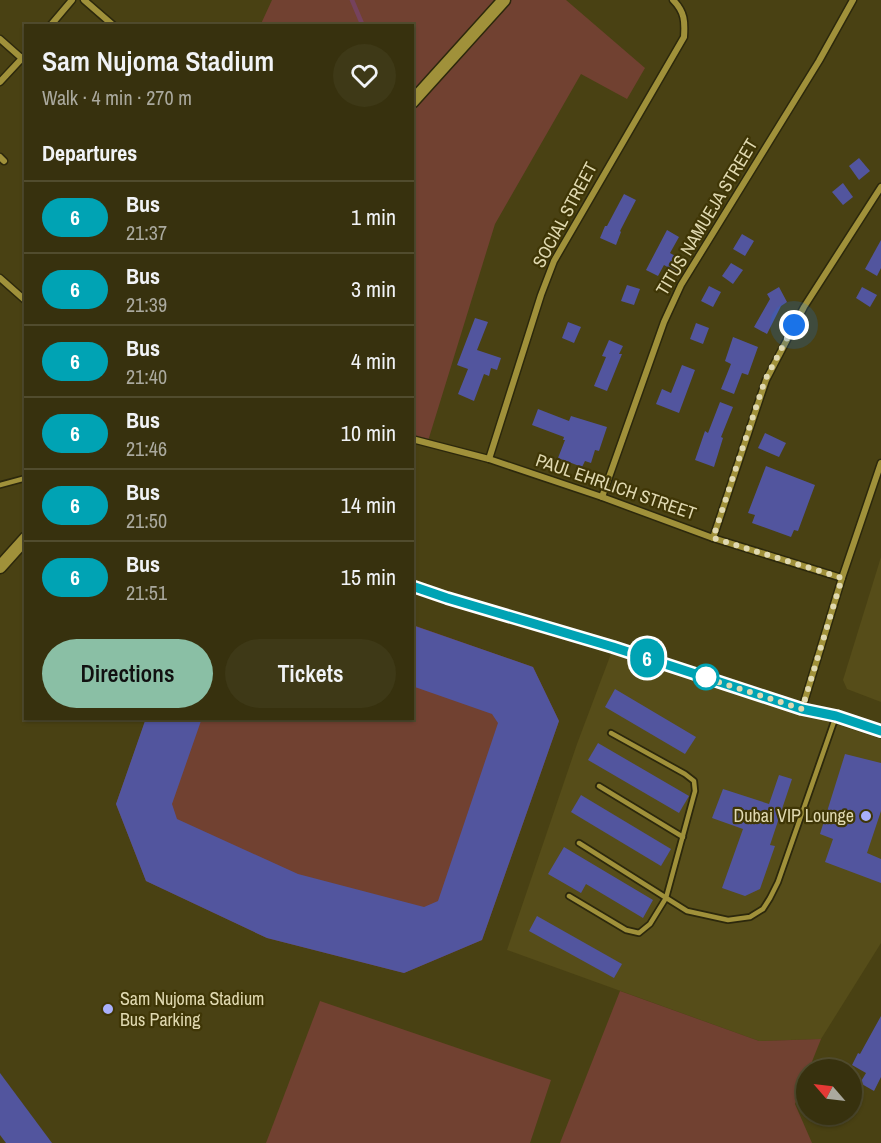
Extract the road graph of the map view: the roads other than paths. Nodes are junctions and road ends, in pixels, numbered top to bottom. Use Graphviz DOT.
graph roads {
  1 [pos="72,0"];
  2 [pos="84,0"];
  3 [pos="504,0"];
  4 [pos="673,0"];
  5 [pos="853,0"];
  6 [pos="52,24"];
  7 [pos="112,24"];
  8 [pos="0,39"];
  9 [pos="24,58"];
  10 [pos="0,82"];
  11 [pos="414,100"];
  12 [pos="881,187"];
  13 [pos="0,278"];
  14 [pos="24,299"];
  15 [pos="414,440"];
  16 [pos="489,459"];
  17 [pos="881,463"];
  18 [pos="24,479"];
  19 [pos="0,486"];
  20 [pos="603,497"];
  21 [pos="713,538"];
  22 [pos="24,540"];
  23 [pos="0,567"];
  24 [pos="842,578"];
  25 [pos="414,587"];
  26 [pos="802,709"];
  27 [pos="836,716"];
  28 [pos="881,731"];
  29 [pos="611,733"];
  30 [pos="599,786"];
  31 [pos="682,837"];
  32 [pos="579,843"];
  33 [pos="569,897"];
  34 [pos="666,898"];
  1 -- 6 [label="street"];
  2 -- 7 [label="street"];
  3 -- 11 [label="street"];
  4 -- 16 [label="street, SOCIAL STREET"];
  5 -- 20 [label="street, TITUS NAMUEJA STREET"];
  8 -- 9 [label="street"];
  9 -- 10 [label="street"];
  12 -- 21 [label="street"];
  13 -- 14 [label="street"];
  15 -- 16 [label="street, PAUL EHRLICH STREET"];
  16 -- 20 [label="street, PAUL EHRLICH STREET"];
  17 -- 24 [label="street"];
  18 -- 19 [label="lane"];
  20 -- 21 [label="street, PAUL EHRLICH STREET"];
  21 -- 24 [label="street, PAUL EHRLICH STREET"];
  22 -- 23 [label="street"];
  24 -- 26 [label="street"];
  25 -- 26 [label="street"];
  26 -- 27 [label="street"];
  27 -- 28 [label="street"];
  27 -- 34 [label="lane"];
  29 -- 31 [label="lane"];
  30 -- 31 [label="lane"];
  31 -- 34 [label="lane"];
  32 -- 34 [label="lane"];
  33 -- 34 [label="lane"];
}
